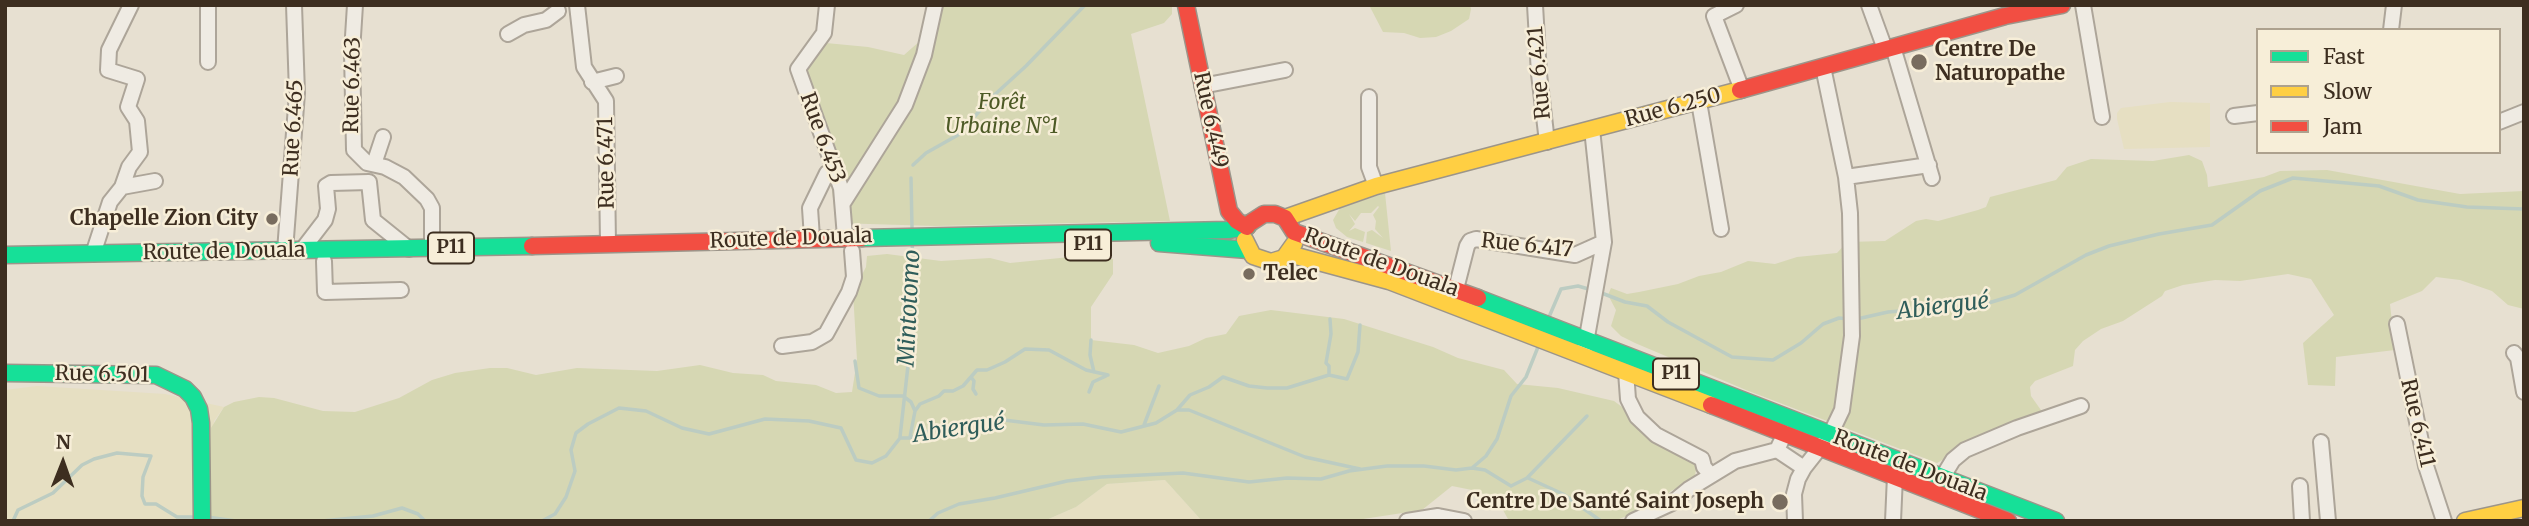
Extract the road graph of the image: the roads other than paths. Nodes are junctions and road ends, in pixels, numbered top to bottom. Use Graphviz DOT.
graph roads {
  1 [pos="131,5"];
  2 [pos="208,5"];
  3 [pos="294,5"];
  4 [pos="355,5"];
  5 [pos="827,5"];
  6 [pos="935,5"];
  7 [pos="1535,5"];
  8 [pos="1736,5"];
  9 [pos="1869,5"];
  10 [pos="2062,5"];
  11 [pos="2083,5"];
  12 [pos="2394,5"];
  13 [pos="577,6"];
  14 [pos="556,8"];
  15 [pos="1190,9"];
  16 [pos="2391,28"];
  17 [pos="508,34"];
  18 [pos="1889,48"];
  19 [pos="208,62"];
  20 [pos="1823,67"];
  21 [pos="1285,71"];
  22 [pos="616,76"];
  23 [pos="592,82"];
  24 [pos="1202,86"];
  25 [pos="1742,90"];
  26 [pos="1369,97"];
  27 [pos="1699,102"];
  28 [pos="2524,112"];
  29 [pos="2256,113"];
  30 [pos="2234,116"];
  31 [pos="2102,117"];
  32 [pos="2501,121"];
  33 [pos="1592,130"];
  34 [pos="383,137"];
  35 [pos="1547,142"];
  36 [pos="374,164"];
  37 [pos="827,173"];
  38 [pos="1846,177"];
  39 [pos="155,180"];
  40 [pos="122,187"];
  41 [pos="1376,187"];
  42 [pos="843,203"];
  43 [pos="1289,225"];
  44 [pos="1247,227"];
  45 [pos="1721,229"];
  46 [pos="812,238"];
  47 [pos="1604,242"];
  48 [pos="921,243"];
  49 [pos="608,244"];
  50 [pos="849,244"];
  51 [pos="432,248"];
  52 [pos="409,249"];
  53 [pos="1248,250"];
  54 [pos="293,251"];
  55 [pos="93,254"];
  56 [pos="1289,254"];
  57 [pos="5,255"];
  58 [pos="1575,255"];
  59 [pos="324,261"];
  60 [pos="5,267"];
  61 [pos="1599,269"];
  62 [pos="1456,289"];
  63 [pos="401,290"];
  64 [pos="2397,324"];
  65 [pos="1587,339"];
  66 [pos="782,346"];
  67 [pos="2514,353"];
  68 [pos="1584,356"];
  69 [pos="1626,372"];
  70 [pos="5,373"];
  71 [pos="2524,392"];
  72 [pos="2081,406"];
  73 [pos="1785,433"];
  74 [pos="1825,441"];
  75 [pos="2321,442"];
  76 [pos="1777,450"];
  77 [pos="1804,468"];
  78 [pos="1712,475"];
  79 [pos="1895,476"];
  80 [pos="1942,478"];
  81 [pos="2300,486"];
  82 [pos="2524,508"];
  83 [pos="1436,518"];
  84 [pos="202,521"];
  85 [pos="1408,521"];
  86 [pos="1464,521"];
  87 [pos="1633,521"];
  88 [pos="1796,521"];
  89 [pos="1893,521"];
  90 [pos="2008,521"];
  91 [pos="2056,521"];
  92 [pos="2302,521"];
  93 [pos="2328,521"];
  94 [pos="2444,521"];
  95 [pos="2465,521"];
  1 -- 40 [label="street"];
  2 -- 19 [label="street"];
  3 -- 54 [label="street, Rue 6.465"];
  4 -- 36 [label="street, Rue 6.463"];
  5 -- 42 [label="street, Rue 6.453"];
  6 -- 42 [label="street"];
  7 -- 35 [label="street, Rue 6.421"];
  8 -- 25 [label="street"];
  9 -- 18 [label="street"];
  10 -- 18 [label="main road, Rue 6.250"];
  11 -- 31 [label="street"];
  12 -- 16 [label="street"];
  13 -- 14 [label="street"];
  13 -- 23 [label="street, Rue 6.471"];
  14 -- 17 [label="street"];
  15 -- 24 [label="main road, Rue 6.449"];
  18 -- 20 [label="main road, Rue 6.250"];
  18 -- 38 [label="street"];
  20 -- 25 [label="main road, Rue 6.250"];
  20 -- 38 [label="street"];
  21 -- 24 [label="street"];
  22 -- 23 [label="street"];
  23 -- 49 [label="street, Rue 6.471"];
  24 -- 44 [label="main road, Rue 6.449"];
  25 -- 27 [label="main road, Rue 6.250"];
  26 -- 41 [label="street"];
  27 -- 33 [label="main road, Rue 6.250"];
  27 -- 45 [label="street"];
  28 -- 32 [label="street"];
  29 -- 30 [label="street"];
  33 -- 35 [label="main road, Rue 6.250"];
  33 -- 47 [label="street, Rue 6.417"];
  34 -- 36 [label="street"];
  35 -- 41 [label="main road, Rue 6.250"];
  36 -- 51 [label="street, Rue 6.463"];
  37 -- 46 [label="street"];
  38 -- 74 [label="street"];
  39 -- 40 [label="street"];
  40 -- 55 [label="street"];
  41 -- 43 [label="main road, Rue 6.250"];
  42 -- 50 [label="street, Rue 6.453"];
  43 -- 44 [label="main road, Route de Douala / P11"];
  43 -- 56 [label="main road"];
  43 -- 62 [label="main road, Route de Douala / P11"];
  44 -- 48 [label="main road, Route de Douala / P11"];
  44 -- 53 [label="main road"];
  46 -- 49 [label="main road, Route de Douala / P11"];
  46 -- 50 [label="main road, Route de Douala / P11"];
  47 -- 58 [label="street, Rue 6.417"];
  47 -- 61 [label="street"];
  48 -- 50 [label="main road, P11"];
  48 -- 53 [label="main road, P11"];
  49 -- 51 [label="main road, Route de Douala / P11"];
  50 -- 59 [label="main road, P11"];
  50 -- 66 [label="street, Rue 6.453"];
  51 -- 52 [label="main road, Route de Douala / P11"];
  52 -- 54 [label="main road, Route de Douala / P11"];
  52 -- 54 [label="street"];
  53 -- 56 [label="main road"];
  54 -- 55 [label="main road, Route de Douala / P11"];
  55 -- 57 [label="main road, Route de Douala / P11"];
  56 -- 68 [label="main road, P11"];
  58 -- 61 [label="street"];
  58 -- 62 [label="street, Rue 6.417"];
  59 -- 60 [label="main road, P11"];
  59 -- 63 [label="street"];
  61 -- 65 [label="street"];
  62 -- 65 [label="main road, Route de Douala / P11"];
  64 -- 94 [label="street, Rue 6.411"];
  65 -- 68 [label="street"];
  65 -- 74 [label="main road, Route de Douala / P11"];
  67 -- 71 [label="street"];
  68 -- 69 [label="main road, P11"];
  69 -- 73 [label="main road, P11"];
  69 -- 78 [label="street"];
  70 -- 84 [label="main road, Rue 6.501"];
  72 -- 80 [label="street"];
  73 -- 74 [label="main road, P11"];
  73 -- 76 [label="street"];
  74 -- 77 [label="street"];
  74 -- 79 [label="main road, P11"];
  74 -- 80 [label="main road, Route de Douala / P11"];
  75 -- 93 [label="street"];
  76 -- 77 [label="street"];
  76 -- 78 [label="street"];
  77 -- 88 [label="street"];
  78 -- 87 [label="street"];
  79 -- 89 [label="street"];
  79 -- 90 [label="main road, P11"];
  80 -- 91 [label="main road, Route de Douala / P11"];
  81 -- 92 [label="street"];
  82 -- 95 [label="main road"];
  83 -- 85 [label="street"];
  83 -- 86 [label="street"];
}
